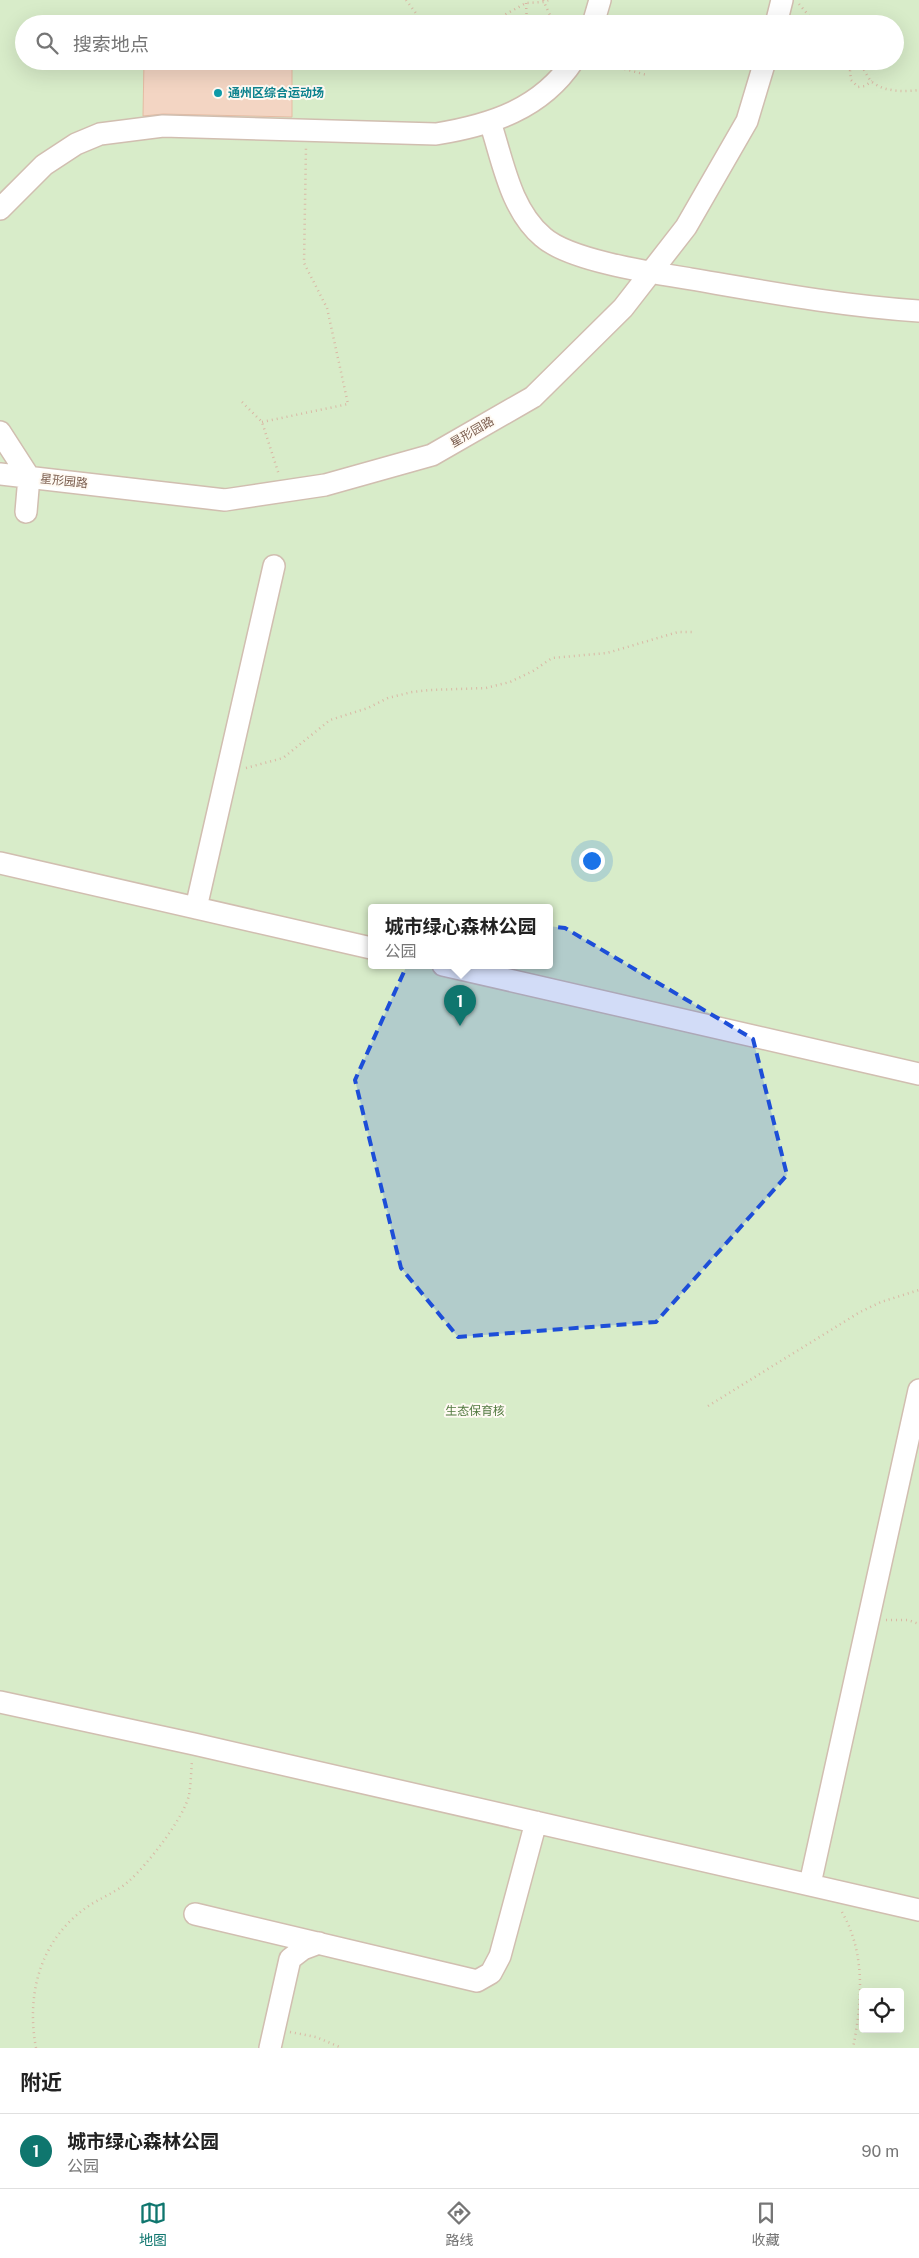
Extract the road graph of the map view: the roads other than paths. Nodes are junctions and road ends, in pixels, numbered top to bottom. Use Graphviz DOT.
graph roads {
  1 [pos="600,0"];
  2 [pos="782,0"];
  3 [pos="596,15"];
  4 [pos="778,15"];
  5 [pos="566,70"];
  6 [pos="762,70"];
  7 [pos="490,122"];
  8 [pos="0,210"];
  9 [pos="650,273"];
  10 [pos="919,311"];
  11 [pos="0,432"];
  12 [pos="0,474"];
  13 [pos="29,477"];
  14 [pos="26,512"];
  15 [pos="274,566"];
  16 [pos="0,863"];
  17 [pos="196,908"];
  18 [pos="368,947"];
  19 [pos="460,969"];
  20 [pos="919,1074"];
  21 [pos="919,1390"];
  22 [pos="0,1702"];
  23 [pos="536,1822"];
  24 [pos="819,1886"];
  25 [pos="919,1910"];
  26 [pos="195,1914"];
  27 [pos="320,1943"];
  28 [pos="272,2038"];
  1 -- 3 [label="street"];
  2 -- 4 [label="street"];
  5 -- 7 [label="street"];
  6 -- 9 [label="street, 星形园路"];
  7 -- 8 [label="street"];
  7 -- 9 [label="street"];
  9 -- 10 [label="street"];
  9 -- 13 [label="street, 星形园路"];
  11 -- 13 [label="street"];
  12 -- 13 [label="street, 星形园路"];
  13 -- 14 [label="street"];
  15 -- 17 [label="street"];
  16 -- 17 [label="street"];
  17 -- 18 [label="street"];
  19 -- 20 [label="street"];
  21 -- 24 [label="street"];
  22 -- 23 [label="street"];
  23 -- 24 [label="street"];
  23 -- 27 [label="street"];
  24 -- 25 [label="street"];
  26 -- 27 [label="street"];
  27 -- 28 [label="street"];
}
